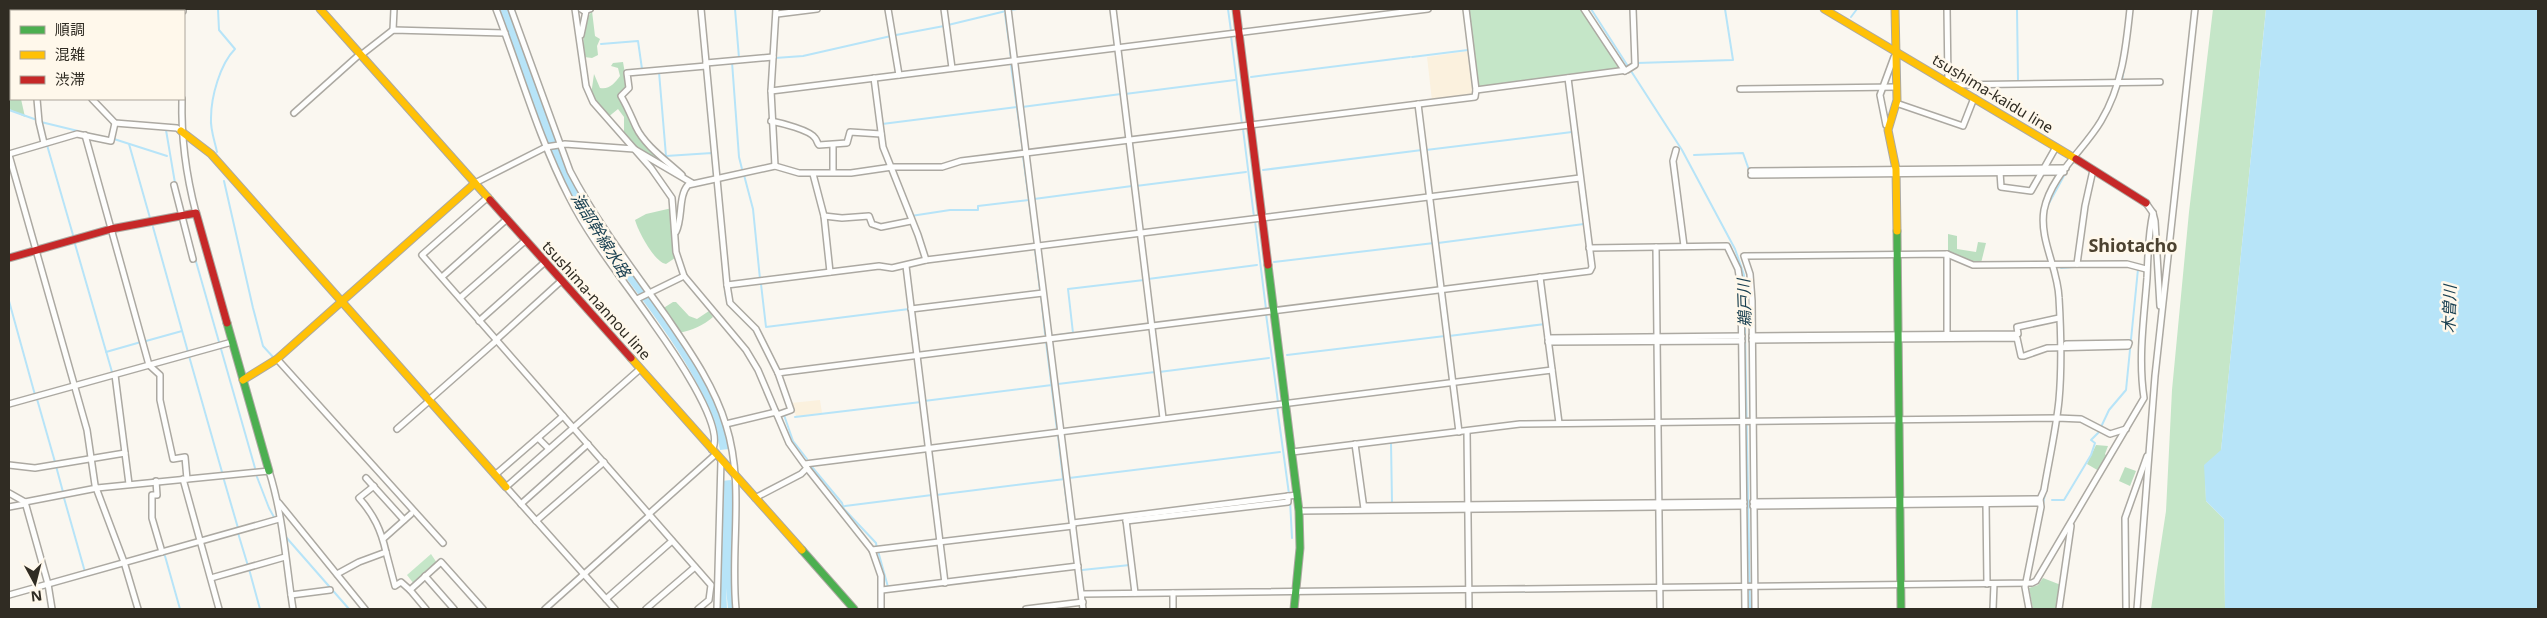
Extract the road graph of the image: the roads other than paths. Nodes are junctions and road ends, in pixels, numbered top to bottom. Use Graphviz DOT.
graph roads {
  1 [pos="320,9"];
  2 [pos="394,9"];
  3 [pos="496,9"];
  4 [pos="511,9"];
  5 [pos="575,9"];
  6 [pos="586,9"];
  7 [pos="701,9"];
  8 [pos="817,9"];
  9 [pos="888,9"];
  10 [pos="944,9"];
  11 [pos="1008,9"];
  12 [pos="1112,9"];
  13 [pos="1236,9"];
  14 [pos="1428,9"];
  15 [pos="1466,9"];
  16 [pos="1584,9"];
  17 [pos="1633,9"];
  18 [pos="1824,9"];
  19 [pos="1896,9"];
  20 [pos="1947,9"];
  21 [pos="2130,9"];
  22 [pos="2195,9"];
  23 [pos="776,12"];
  24 [pos="393,30"];
  25 [pos="1239,32"];
  26 [pos="505,33"];
  27 [pos="580,38"];
  28 [pos="1117,48"];
  29 [pos="361,54"];
  30 [pos="1895,54"];
  31 [pos="773,56"];
  32 [pos="1014,60"];
  33 [pos="706,65"];
  34 [pos="952,68"];
  35 [pos="1626,70"];
  36 [pos="899,74"];
  37 [pos="874,78"];
  38 [pos="1568,78"];
  39 [pos="2121,82"];
  40 [pos="2160,82"];
  41 [pos="1950,84"];
  42 [pos="1882,88"];
  43 [pos="1897,88"];
  44 [pos="1740,89"];
  45 [pos="1476,90"];
  46 [pos="771,91"];
  47 [pos="1974,98"];
  48 [pos="37,100"];
  49 [pos="93,100"];
  50 [pos="182,100"];
  51 [pos="1896,103"];
  52 [pos="1418,104"];
  53 [pos="294,113"];
  54 [pos="771,121"];
  55 [pos="115,123"];
  56 [pos="1886,125"];
  57 [pos="1250,126"];
  58 [pos="181,131"];
  59 [pos="881,134"];
  60 [pos="85,135"];
  61 [pos="1128,140"];
  62 [pos="44,143"];
  63 [pos="560,144"];
  64 [pos="832,145"];
  65 [pos="547,147"];
  66 [pos="2056,147"];
  67 [pos="634,149"];
  68 [pos="1676,150"];
  69 [pos="1026,153"];
  70 [pos="9,154"];
  71 [pos="2073,157"];
  72 [pos="775,166"];
  73 [pos="892,167"];
  74 [pos="2043,170"];
  75 [pos="2065,170"];
  76 [pos="2093,170"];
  77 [pos="1896,171"];
  78 [pos="833,172"];
  79 [pos="2000,172"];
  80 [pos="1751,173"];
  81 [pos="814,174"];
  82 [pos="717,178"];
  83 [pos="1580,178"];
  84 [pos="475,182"];
  85 [pos="692,183"];
  86 [pos="174,186"];
  87 [pos="488,197"];
  88 [pos="1429,197"];
  89 [pos="2146,204"];
  90 [pos="196,213"];
  91 [pos="2153,213"];
  92 [pos="181,216"];
  93 [pos="824,216"];
  94 [pos="1262,218"];
  95 [pos="507,219"];
  96 [pos="911,221"];
  97 [pos="111,229"];
  98 [pos="676,232"];
  99 [pos="1140,233"];
  100 [pos="526,240"];
  101 [pos="1037,245"];
  102 [pos="1684,246"];
  103 [pos="1656,247"];
  104 [pos="1590,248"];
  105 [pos="36,250"];
  106 [pos="1898,254"];
  107 [pos="1947,254"];
  108 [pos="9,258"];
  109 [pos="193,260"];
  110 [pos="926,260"];
  111 [pos="545,262"];
  112 [pos="2077,264"];
  113 [pos="2053,265"];
  114 [pos="906,266"];
  115 [pos="2146,269"];
  116 [pos="830,272"];
  117 [pos="684,276"];
  118 [pos="442,277"];
  119 [pos="1540,277"];
  120 [pos="561,281"];
  121 [pos="727,285"];
  122 [pos="1441,290"];
  123 [pos="648,292"];
  124 [pos="1043,293"];
  125 [pos="460,298"];
  126 [pos="638,299"];
  127 [pos="342,301"];
  128 [pos="911,309"];
  129 [pos="1274,310"];
  130 [pos="2059,318"];
  131 [pos="479,321"];
  132 [pos="2161,322"];
  133 [pos="1152,326"];
  134 [pos="1947,334"];
  135 [pos="1898,337"];
  136 [pos="1742,338"];
  137 [pos="1752,338"];
  138 [pos="1049,339"];
  139 [pos="1657,339"];
  140 [pos="1548,340"];
  141 [pos="496,341"];
  142 [pos="232,342"];
  143 [pos="2062,347"];
  144 [pos="917,355"];
  145 [pos="276,359"];
  146 [pos="149,365"];
  147 [pos="640,369"];
  148 [pos="1552,370"];
  149 [pos="778,373"];
  150 [pos="115,375"];
  151 [pos="244,380"];
  152 [pos="1453,382"];
  153 [pos="74,386"];
  154 [pos="429,401"];
  155 [pos="1286,403"];
  156 [pos="9,404"];
  157 [pos="776,413"];
  158 [pos="563,416"];
  159 [pos="1163,418"];
  160 [pos="2057,418"];
  161 [pos="1899,420"];
  162 [pos="1748,421"];
  163 [pos="1658,422"];
  164 [pos="1559,423"];
  165 [pos="726,424"];
  166 [pos="573,428"];
  167 [pos="2127,428"];
  168 [pos="396,429"];
  169 [pos="1061,431"];
  170 [pos="1467,431"];
  171 [pos="1459,432"];
  172 [pos="538,438"];
  173 [pos="588,444"];
  174 [pos="1356,444"];
  175 [pos="928,447"];
  176 [pos="549,449"];
  177 [pos="2149,451"];
  178 [pos="1292,452"];
  179 [pos="125,453"];
  180 [pos="716,455"];
  181 [pos="92,458"];
  182 [pos="604,462"];
  183 [pos="9,465"];
  184 [pos="806,466"];
  185 [pos="269,471"];
  186 [pos="495,475"];
  187 [pos="735,476"];
  188 [pos="366,478"];
  189 [pos="185,479"];
  190 [pos="156,481"];
  191 [pos="129,484"];
  192 [pos="374,486"];
  193 [pos="506,487"];
  194 [pos="97,488"];
  195 [pos="9,493"];
  196 [pos="1297,495"];
  197 [pos="755,498"];
  198 [pos="2040,501"];
  199 [pos="1900,502"];
  200 [pos="25,503"];
  201 [pos="279,503"];
  202 [pos="1986,503"];
  203 [pos="521,504"];
  204 [pos="1744,504"];
  205 [pos="1753,504"];
  206 [pos="1659,505"];
  207 [pos="9,507"];
  208 [pos="1468,507"];
  209 [pos="1364,508"];
  210 [pos="1299,511"];
  211 [pos="411,514"];
  212 [pos="650,514"];
  213 [pos="279,519"];
  214 [pos="1126,519"];
  215 [pos="404,520"];
  216 [pos="536,521"];
  217 [pos="1073,524"];
  218 [pos="2071,525"];
  219 [pos="383,539"];
  220 [pos="200,541"];
  221 [pos="672,541"];
  222 [pos="940,542"];
  223 [pos="443,543"];
  224 [pos="872,550"];
  225 [pos="162,552"];
  226 [pos="386,552"];
  227 [pos="285,557"];
  228 [pos="124,562"];
  229 [pos="1078,566"];
  230 [pos="695,567"];
  231 [pos="337,574"];
  232 [pos="584,574"];
  233 [pos="425,576"];
  234 [pos="211,578"];
  235 [pos="945,583"];
  236 [pos="48,584"];
  237 [pos="1987,584"];
  238 [pos="1994,584"];
  239 [pos="2026,584"];
  240 [pos="713,585"];
  241 [pos="1901,585"];
  242 [pos="1750,587"];
  243 [pos="1660,588"];
  244 [pos="330,590"];
  245 [pos="410,590"];
  246 [pos="882,590"];
  247 [pos="1469,590"];
  248 [pos="1296,591"];
  249 [pos="1136,593"];
  250 [pos="1173,593"];
  251 [pos="1082,594"];
  252 [pos="9,595"];
  253 [pos="291,595"];
  254 [pos="606,599"];
  255 [pos="1083,602"];
  256 [pos="479,608"];
  257 [pos="549,608"];
  258 [pos="52,609"];
  259 [pos="138,609"];
  260 [pos="219,609"];
  261 [pos="293,609"];
  262 [pos="365,609"];
  263 [pos="426,609"];
  264 [pos="454,609"];
  265 [pos="614,609"];
  266 [pos="646,609"];
  267 [pos="698,609"];
  268 [pos="717,609"];
  269 [pos="736,609"];
  270 [pos="854,609"];
  271 [pos="881,609"];
  272 [pos="1028,609"];
  273 [pos="1083,609"];
  274 [pos="1173,609"];
  275 [pos="1294,609"];
  276 [pos="1469,609"];
  277 [pos="1660,609"];
  278 [pos="1746,609"];
  279 [pos="1755,609"];
  280 [pos="1901,609"];
  281 [pos="1994,609"];
  282 [pos="2029,609"];
  283 [pos="2059,609"];
  284 [pos="2126,609"];
  285 [pos="2137,609"];
  1 -- 29 [label="street, tsushima-nannou line"];
  2 -- 24 [label="street"];
  3 -- 26 [label="street"];
  4 -- 63 [label="street"];
  5 -- 27 [label="street"];
  6 -- 27 [label="street"];
  7 -- 33 [label="street"];
  8 -- 23 [label="street"];
  9 -- 36 [label="street"];
  10 -- 34 [label="street"];
  11 -- 32 [label="street"];
  12 -- 28 [label="street"];
  13 -- 25 [label="street"];
  14 -- 25 [label="street"];
  15 -- 45 [label="street"];
  16 -- 35 [label="street"];
  17 -- 35 [label="street"];
  18 -- 30 [label="street, tsushima-kaidu line"];
  19 -- 30 [label="street"];
  20 -- 41 [label="street"];
  21 -- 39 [label="street"];
  22 -- 132 [label="street"];
  23 -- 31 [label="street"];
  24 -- 26 [label="street"];
  24 -- 29 [label="street"];
  25 -- 28 [label="street"];
  25 -- 57 [label="street"];
  26 -- 65 [label="street"];
  27 -- 67 [label="street"];
  28 -- 32 [label="street"];
  28 -- 61 [label="street"];
  29 -- 53 [label="street"];
  29 -- 84 [label="street, tsushima-nannou line"];
  30 -- 41 [label="street, tsushima-kaidu line"];
  30 -- 42 [label="street"];
  30 -- 43 [label="street"];
  31 -- 33 [label="street"];
  31 -- 46 [label="street"];
  32 -- 34 [label="street"];
  32 -- 69 [label="street"];
  33 -- 82 [label="street"];
  33 -- 85 [label="street"];
  34 -- 36 [label="street"];
  35 -- 38 [label="street"];
  36 -- 37 [label="street"];
  37 -- 46 [label="street"];
  37 -- 59 [label="street"];
  38 -- 45 [label="street"];
  38 -- 83 [label="street"];
  39 -- 40 [label="street"];
  39 -- 41 [label="street"];
  39 -- 71 [label="street"];
  41 -- 47 [label="street, tsushima-kaidu line"];
  42 -- 43 [label="street"];
  42 -- 44 [label="street"];
  42 -- 56 [label="street"];
  43 -- 51 [label="street"];
  45 -- 52 [label="street"];
  46 -- 54 [label="street"];
  47 -- 51 [label="street"];
  47 -- 66 [label="street, tsushima-kaidu line"];
  48 -- 62 [label="street"];
  49 -- 55 [label="street"];
  50 -- 58 [label="street"];
  51 -- 77 [label="street"];
  52 -- 57 [label="street"];
  52 -- 88 [label="street"];
  54 -- 64 [label="street"];
  54 -- 72 [label="street"];
  55 -- 58 [label="street"];
  55 -- 60 [label="street"];
  57 -- 61 [label="street"];
  57 -- 94 [label="street"];
  58 -- 90 [label="street"];
  58 -- 127 [label="street"];
  59 -- 64 [label="street"];
  59 -- 73 [label="street"];
  60 -- 62 [label="street"];
  60 -- 97 [label="street"];
  61 -- 69 [label="street"];
  61 -- 99 [label="street"];
  62 -- 70 [label="street"];
  63 -- 65 [label="street"];
  63 -- 67 [label="street"];
  63 -- 123 [label="street"];
  64 -- 78 [label="street"];
  65 -- 84 [label="street"];
  65 -- 126 [label="street"];
  66 -- 71 [label="street, tsushima-kaidu line"];
  66 -- 74 [label="street"];
  67 -- 85 [label="street"];
  67 -- 98 [label="street"];
  68 -- 102 [label="street"];
  69 -- 73 [label="street"];
  69 -- 101 [label="street"];
  70 -- 105 [label="street"];
  71 -- 75 [label="street"];
  71 -- 76 [label="street, tsushima-kaidu line"];
  72 -- 81 [label="street"];
  72 -- 82 [label="street"];
  73 -- 78 [label="street"];
  73 -- 96 [label="street"];
  74 -- 75 [label="street"];
  74 -- 77 [label="street"];
  74 -- 79 [label="street"];
  74 -- 79 [label="street"];
  75 -- 113 [label="street"];
  76 -- 89 [label="street, tsushima-kaidu line"];
  76 -- 112 [label="street"];
  77 -- 79 [label="street"];
  77 -- 80 [label="street"];
  77 -- 106 [label="street"];
  78 -- 81 [label="street"];
  81 -- 93 [label="street"];
  82 -- 85 [label="street"];
  82 -- 121 [label="street"];
  83 -- 88 [label="street"];
  83 -- 104 [label="street"];
  84 -- 87 [label="street, tsushima-nannou line"];
  84 -- 127 [label="street"];
  85 -- 98 [label="street"];
  86 -- 92 [label="street"];
  87 -- 95 [label="street, tsushima-nannou line"];
  87 -- 118 [label="street"];
  88 -- 94 [label="street"];
  88 -- 122 [label="street"];
  89 -- 91 [label="street"];
  90 -- 92 [label="street"];
  90 -- 142 [label="street"];
  91 -- 115 [label="street"];
  91 -- 132 [label="street"];
  92 -- 97 [label="street"];
  92 -- 109 [label="street"];
  93 -- 96 [label="street"];
  93 -- 116 [label="street"];
  94 -- 99 [label="street"];
  94 -- 129 [label="street"];
  95 -- 100 [label="street, tsushima-nannou line"];
  95 -- 118 [label="street"];
  96 -- 110 [label="street"];
  97 -- 105 [label="street"];
  97 -- 146 [label="street"];
  98 -- 117 [label="street"];
  99 -- 101 [label="street"];
  99 -- 133 [label="street"];
  100 -- 111 [label="street, tsushima-nannou line"];
  100 -- 125 [label="street"];
  101 -- 110 [label="street"];
  101 -- 124 [label="street"];
  102 -- 103 [label="street"];
  102 -- 136 [label="street"];
  103 -- 104 [label="street"];
  103 -- 139 [label="street"];
  104 -- 119 [label="street"];
  105 -- 108 [label="street"];
  105 -- 153 [label="street"];
  106 -- 107 [label="street"];
  106 -- 135 [label="street"];
  106 -- 137 [label="street"];
  107 -- 113 [label="street"];
  107 -- 134 [label="street"];
  110 -- 114 [label="street"];
  111 -- 120 [label="street, tsushima-nannou line"];
  111 -- 131 [label="street"];
  112 -- 113 [label="street"];
  112 -- 115 [label="street"];
  113 -- 130 [label="street"];
  114 -- 116 [label="street"];
  114 -- 128 [label="street"];
  115 -- 167 [label="street"];
  116 -- 121 [label="street"];
  117 -- 123 [label="street"];
  117 -- 157 [label="street"];
  118 -- 125 [label="street"];
  119 -- 122 [label="street"];
  119 -- 140 [label="street"];
  120 -- 141 [label="street"];
  120 -- 147 [label="street, tsushima-nannou line"];
  121 -- 149 [label="street"];
  122 -- 129 [label="street"];
  122 -- 152 [label="street"];
  123 -- 126 [label="street"];
  123 -- 165 [label="street"];
  124 -- 128 [label="street"];
  124 -- 138 [label="street"];
  125 -- 131 [label="street"];
  126 -- 180 [label="street"];
  127 -- 145 [label="street"];
  127 -- 154 [label="street"];
  128 -- 144 [label="street"];
  129 -- 133 [label="street"];
  129 -- 155 [label="street"];
  130 -- 134 [label="street"];
  130 -- 143 [label="street"];
  131 -- 141 [label="street"];
  132 -- 177 [label="street"];
  133 -- 138 [label="street"];
  133 -- 159 [label="street"];
  134 -- 135 [label="street"];
  135 -- 137 [label="street"];
  135 -- 143 [label="street"];
  135 -- 161 [label="street"];
  136 -- 139 [label="street"];
  136 -- 162 [label="street"];
  137 -- 162 [label="street"];
  138 -- 144 [label="street"];
  138 -- 169 [label="street"];
  139 -- 140 [label="street"];
  139 -- 163 [label="street"];
  140 -- 148 [label="street"];
  141 -- 154 [label="street"];
  141 -- 158 [label="street"];
  142 -- 146 [label="street"];
  142 -- 151 [label="street"];
  143 -- 143 [label="street"];
  143 -- 160 [label="street"];
  144 -- 149 [label="street"];
  144 -- 175 [label="street"];
  145 -- 151 [label="street"];
  145 -- 223 [label="street"];
  146 -- 150 [label="street"];
  146 -- 189 [label="street"];
  147 -- 166 [label="street"];
  147 -- 180 [label="street, tsushima-nannou line"];
  148 -- 152 [label="street"];
  148 -- 164 [label="street"];
  149 -- 157 [label="street"];
  150 -- 153 [label="street"];
  150 -- 179 [label="street"];
  151 -- 185 [label="street"];
  152 -- 155 [label="street"];
  152 -- 171 [label="street"];
  153 -- 156 [label="street"];
  153 -- 181 [label="street"];
  154 -- 168 [label="street"];
  154 -- 186 [label="street"];
  155 -- 159 [label="street"];
  155 -- 178 [label="street"];
  157 -- 165 [label="street"];
  157 -- 184 [label="street"];
  158 -- 166 [label="street"];
  158 -- 172 [label="street"];
  159 -- 169 [label="street"];
  160 -- 161 [label="street"];
  160 -- 167 [label="street"];
  160 -- 198 [label="street"];
  161 -- 162 [label="street"];
  161 -- 199 [label="street"];
  162 -- 163 [label="street"];
  162 -- 204 [label="street"];
  162 -- 205 [label="street"];
  163 -- 164 [label="street"];
  163 -- 206 [label="street"];
  164 -- 170 [label="street"];
  165 -- 187 [label="street"];
  166 -- 173 [label="street"];
  166 -- 176 [label="street"];
  167 -- 218 [label="street"];
  169 -- 175 [label="street"];
  169 -- 217 [label="street"];
  170 -- 171 [label="street"];
  170 -- 208 [label="street"];
  171 -- 174 [label="street"];
  172 -- 176 [label="street"];
  172 -- 186 [label="street"];
  173 -- 182 [label="street"];
  173 -- 203 [label="street"];
  174 -- 178 [label="street"];
  174 -- 209 [label="street"];
  175 -- 184 [label="street"];
  175 -- 222 [label="street"];
  176 -- 193 [label="street"];
  177 -- 284 [label="street"];
  177 -- 285 [label="street"];
  178 -- 196 [label="street"];
  179 -- 181 [label="street"];
  179 -- 191 [label="street"];
  180 -- 187 [label="street, tsushima-nannou line"];
  180 -- 212 [label="street"];
  180 -- 240 [label="street"];
  181 -- 183 [label="street"];
  181 -- 194 [label="street"];
  182 -- 212 [label="street"];
  182 -- 216 [label="street"];
  184 -- 197 [label="street"];
  184 -- 224 [label="street"];
  185 -- 189 [label="street"];
  185 -- 201 [label="street"];
  186 -- 193 [label="street"];
  187 -- 197 [label="street, tsushima-nannou line"];
  187 -- 269 [label="street"];
  188 -- 192 [label="street"];
  189 -- 190 [label="street"];
  189 -- 220 [label="street"];
  190 -- 191 [label="street"];
  190 -- 225 [label="street"];
  191 -- 194 [label="street"];
  192 -- 215 [label="street"];
  192 -- 219 [label="street"];
  193 -- 203 [label="street"];
  194 -- 200 [label="street"];
  194 -- 228 [label="street"];
  195 -- 200 [label="street"];
  196 -- 210 [label="street"];
  196 -- 214 [label="street"];
  197 -- 270 [label="street, tsushima-nannou line"];
  198 -- 199 [label="street"];
  198 -- 202 [label="street"];
  198 -- 239 [label="street"];
  199 -- 202 [label="street"];
  199 -- 205 [label="street"];
  199 -- 241 [label="street"];
  200 -- 207 [label="street"];
  200 -- 236 [label="street"];
  201 -- 213 [label="street"];
  201 -- 231 [label="street"];
  202 -- 237 [label="street"];
  203 -- 216 [label="street"];
  204 -- 206 [label="street"];
  204 -- 242 [label="street"];
  205 -- 242 [label="street"];
  206 -- 208 [label="street"];
  206 -- 243 [label="street"];
  208 -- 209 [label="street"];
  208 -- 247 [label="street"];
  209 -- 210 [label="street"];
  210 -- 248 [label="street"];
  211 -- 215 [label="street"];
  212 -- 221 [label="street"];
  212 -- 232 [label="street"];
  213 -- 220 [label="street"];
  213 -- 227 [label="street"];
  214 -- 217 [label="street"];
  214 -- 249 [label="street"];
  215 -- 219 [label="street"];
  216 -- 232 [label="street"];
  217 -- 222 [label="street"];
  217 -- 229 [label="street"];
  218 -- 239 [label="street"];
  218 -- 283 [label="street"];
  219 -- 226 [label="street"];
  220 -- 225 [label="street"];
  220 -- 234 [label="street"];
  221 -- 230 [label="street"];
  221 -- 254 [label="street"];
  222 -- 224 [label="street"];
  222 -- 235 [label="street"];
  224 -- 246 [label="street"];
  225 -- 228 [label="street"];
  226 -- 231 [label="street"];
  226 -- 245 [label="street"];
  227 -- 234 [label="street"];
  227 -- 253 [label="street"];
  228 -- 236 [label="street"];
  228 -- 259 [label="street"];
  229 -- 235 [label="street"];
  229 -- 251 [label="street"];
  230 -- 240 [label="street"];
  230 -- 266 [label="street"];
  231 -- 262 [label="street"];
  232 -- 254 [label="street"];
  232 -- 257 [label="street"];
  233 -- 245 [label="street"];
  233 -- 256 [label="street"];
  233 -- 264 [label="street"];
  234 -- 260 [label="street"];
  235 -- 246 [label="street"];
  236 -- 252 [label="street"];
  236 -- 258 [label="street"];
  237 -- 238 [label="street"];
  237 -- 241 [label="street"];
  238 -- 239 [label="street"];
  238 -- 281 [label="street"];
  239 -- 282 [label="street"];
  240 -- 267 [label="street"];
  240 -- 268 [label="street"];
  241 -- 242 [label="street"];
  241 -- 280 [label="street"];
  242 -- 243 [label="street"];
  242 -- 278 [label="street"];
  242 -- 279 [label="street"];
  243 -- 247 [label="street"];
  243 -- 277 [label="street"];
  244 -- 253 [label="street"];
  245 -- 263 [label="street"];
  246 -- 271 [label="street"];
  247 -- 248 [label="street"];
  247 -- 276 [label="street"];
  248 -- 250 [label="street"];
  248 -- 275 [label="street"];
  249 -- 250 [label="street"];
  249 -- 251 [label="street"];
  250 -- 274 [label="street"];
  251 -- 255 [label="street"];
  253 -- 261 [label="street"];
  254 -- 265 [label="street"];
  255 -- 272 [label="street"];
  255 -- 273 [label="street"];
}
